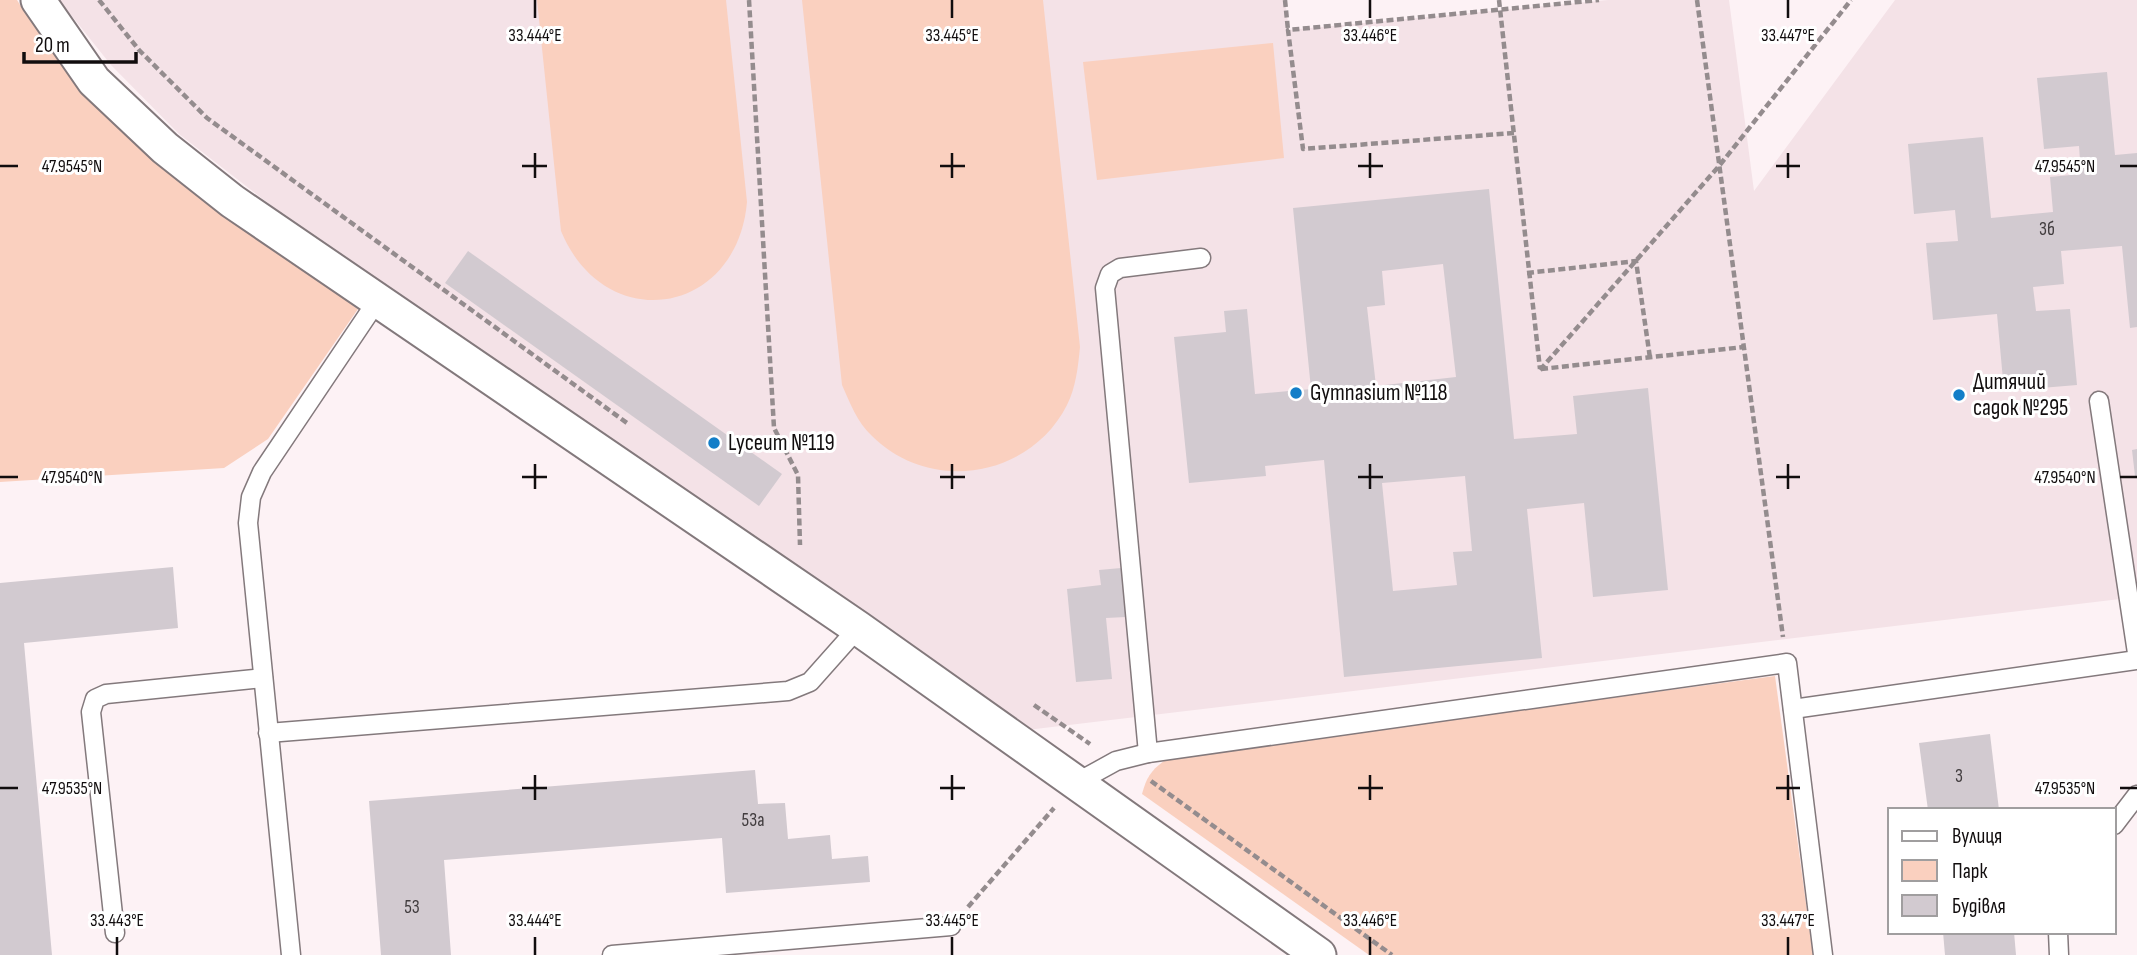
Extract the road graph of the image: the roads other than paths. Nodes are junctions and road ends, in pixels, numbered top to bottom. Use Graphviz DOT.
graph roads {
  1 [pos="37,0"];
  2 [pos="1201,258"];
  3 [pos="377,300"];
  4 [pos="2099,401"];
  5 [pos="858,628"];
  6 [pos="2137,653"];
  7 [pos="2137,660"];
  8 [pos="263,678"];
  9 [pos="1793,709"];
  10 [pos="268,733"];
  11 [pos="1148,753"];
  12 [pos="1076,783"];
  13 [pos="2137,795"];
  14 [pos="2116,822"];
  15 [pos="951,926"];
  16 [pos="115,933"];
  17 [pos="2058,934"];
  18 [pos="650,953"];
  19 [pos="291,955"];
  20 [pos="612,955"];
  21 [pos="1319,955"];
  22 [pos="1823,955"];
  23 [pos="2059,955"];
  1 -- 3 [label="street"];
  2 -- 11 [label="lane"];
  3 -- 5 [label="street"];
  3 -- 8 [label="lane"];
  4 -- 6 [label="lane"];
  5 -- 10 [label="lane"];
  5 -- 12 [label="street"];
  7 -- 9 [label="lane"];
  8 -- 10 [label="lane"];
  8 -- 16 [label="lane"];
  9 -- 11 [label="lane"];
  9 -- 22 [label="lane"];
  10 -- 19 [label="lane"];
  11 -- 12 [label="lane"];
  12 -- 21 [label="street"];
  13 -- 14 [label="lane"];
  15 -- 18 [label="lane"];
  17 -- 23 [label="lane"];
  18 -- 20 [label="lane"];
}
